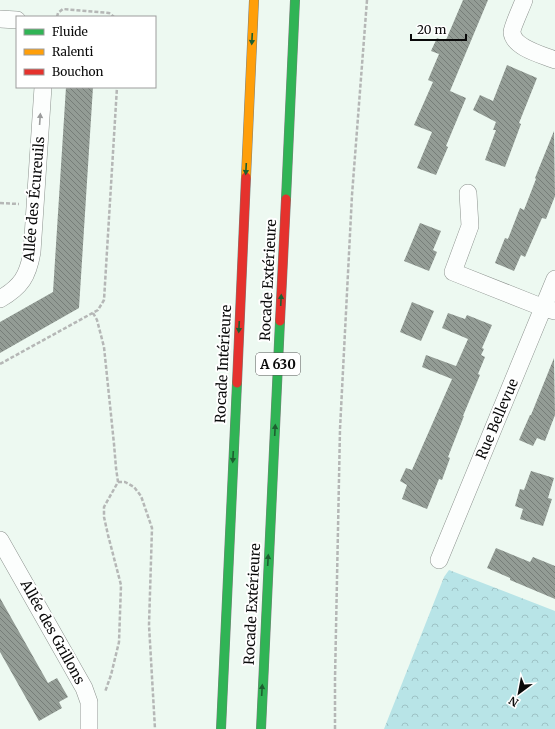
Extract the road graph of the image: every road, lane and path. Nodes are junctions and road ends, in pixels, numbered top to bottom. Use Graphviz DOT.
graph roads {
  1 [pos="254,0"];
  2 [pos="295,0"];
  3 [pos="367,0"];
  4 [pos="524,0"];
  5 [pos="58,16"];
  6 [pos="113,16"];
  7 [pos="0,19"];
  8 [pos="16,20"];
  9 [pos="555,60"];
  10 [pos="42,88"];
  11 [pos="117,88"];
  12 [pos="468,193"];
  13 [pos="555,279"];
  14 [pos="0,299"];
  15 [pos="549,309"];
  16 [pos="93,313"];
  17 [pos="0,364"];
  18 [pos="118,482"];
  19 [pos="0,540"];
  20 [pos="439,560"];
  21 [pos="89,702"];
  22 [pos="88,729"];
  23 [pos="155,729"];
  24 [pos="221,729"];
  25 [pos="261,729"];
  26 [pos="335,729"];
  1 -- 24 [label="highway, Rocade Intérieure / A 630, one-way"];
  25 -- 2 [label="highway, Rocade Extérieure / A 630, one-way"];
  3 -- 26 [label="path"];
  4 -- 9 [label="street"];
  5 -- 6 [label="path"];
  7 -- 8 [label="street"];
  14 -- 10 [label="street, Allée des Écureuils, one-way"];
  11 -- 16 [label="path"];
  12 -- 15 [label="street"];
  13 -- 15 [label="street, Rue Bellevue"];
  15 -- 20 [label="street, Rue Bellevue"];
  16 -- 17 [label="path"];
  16 -- 18 [label="path"];
  18 -- 21 [label="path"];
  18 -- 23 [label="path"];
  19 -- 21 [label="street, Allée des Grillons"];
  21 -- 22 [label="street, Allée des Grillons"];
}
